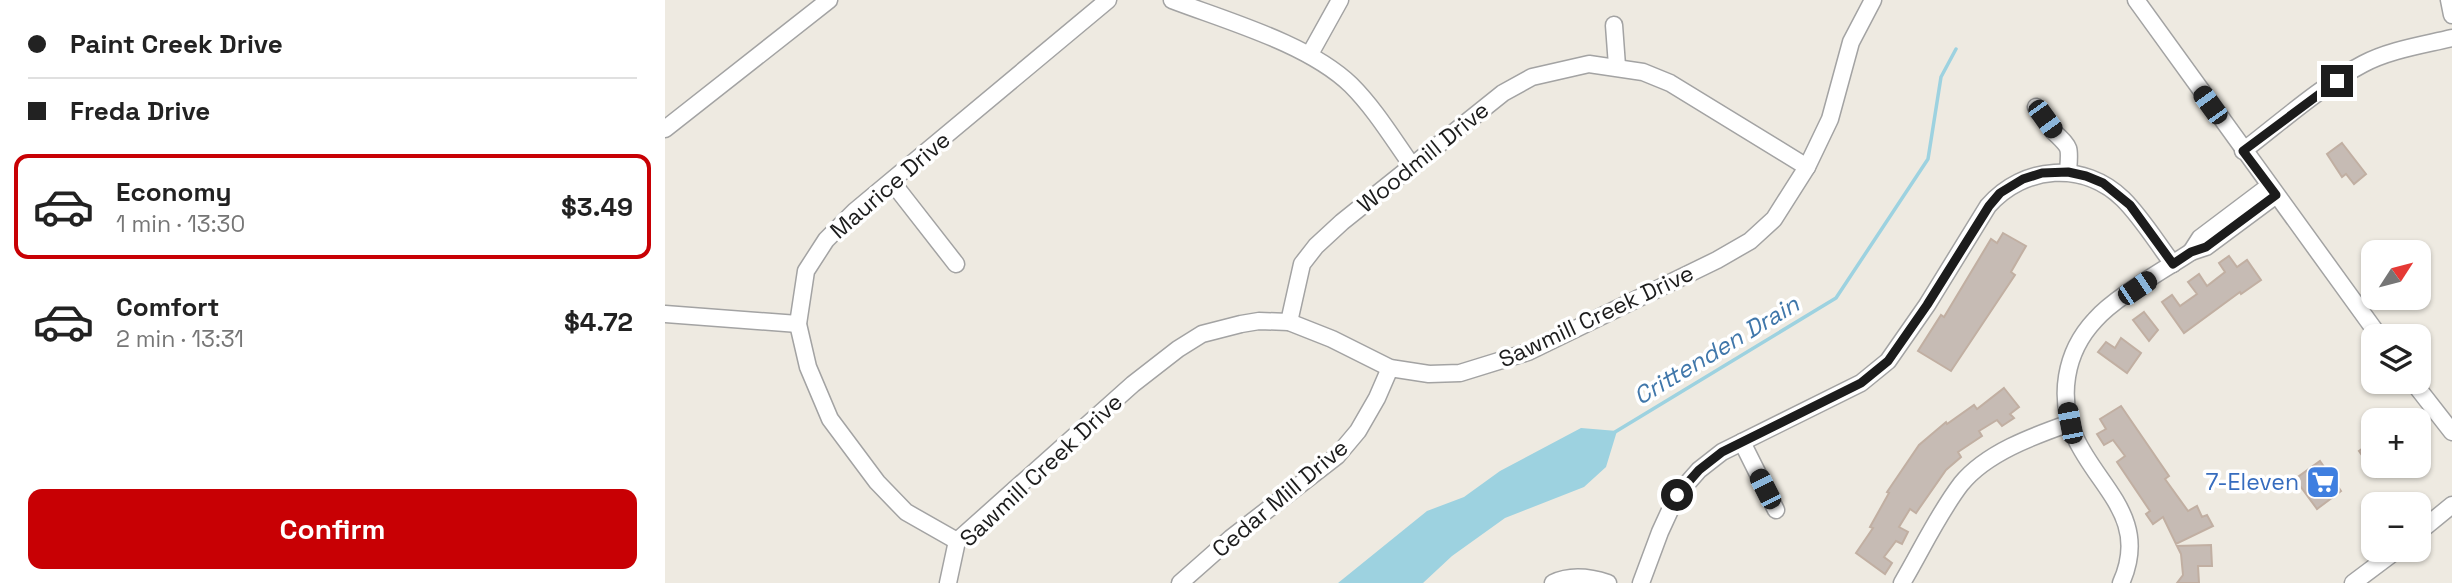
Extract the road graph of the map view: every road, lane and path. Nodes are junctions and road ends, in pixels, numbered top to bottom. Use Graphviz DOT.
graph roads {
  1 [pos="829,0"];
  2 [pos="1108,0"];
  3 [pos="1172,0"];
  4 [pos="1340,0"];
  5 [pos="2136,0"];
  6 [pos="2449,0"];
  7 [pos="1868,2"];
  8 [pos="2452,16"];
  9 [pos="1614,25"];
  10 [pos="2452,38"];
  11 [pos="1310,54"];
  12 [pos="1617,66"];
  13 [pos="2036,107"];
  14 [pos="665,129"];
  15 [pos="2243,151"];
  16 [pos="1413,167"];
  17 [pos="1807,167"];
  18 [pos="2068,172"];
  19 [pos="892,182"];
  20 [pos="2272,190"];
  21 [pos="956,264"];
  22 [pos="2173,264"];
  23 [pos="665,314"];
  24 [pos="1289,323"];
  25 [pos="799,324"];
  26 [pos="2370,324"];
  27 [pos="1390,368"];
  28 [pos="2422,394"];
  29 [pos="2070,423"];
  30 [pos="2452,432"];
  31 [pos="1742,442"];
  32 [pos="2452,505"];
  33 [pos="1776,510"];
  34 [pos="2431,522"];
  35 [pos="957,541"];
  36 [pos="2381,562"];
  37 [pos="948,583"];
  38 [pos="1180,583"];
  39 [pos="1553,583"];
  40 [pos="1608,583"];
  41 [pos="1640,583"];
  42 [pos="1902,583"];
  43 [pos="2121,583"];
  44 [pos="2353,583"];
  1 -- 14 [label="street"];
  2 -- 19 [label="street, Maurice Drive"];
  3 -- 11 [label="street"];
  4 -- 11 [label="street"];
  5 -- 15 [label="street"];
  6 -- 8 [label="street"];
  7 -- 17 [label="street, Sawmill Creek Drive"];
  9 -- 12 [label="street"];
  10 -- 15 [label="street"];
  11 -- 16 [label="street"];
  12 -- 16 [label="street, Woodmill Drive"];
  12 -- 17 [label="street, Woodmill Drive"];
  13 -- 18 [label="street"];
  15 -- 20 [label="street"];
  16 -- 24 [label="street, Woodmill Drive"];
  17 -- 27 [label="street, Sawmill Creek Drive"];
  18 -- 22 [label="street"];
  18 -- 31 [label="street"];
  19 -- 21 [label="street"];
  19 -- 25 [label="street, Maurice Drive"];
  20 -- 22 [label="street"];
  20 -- 26 [label="street"];
  22 -- 29 [label="street"];
  23 -- 25 [label="street"];
  24 -- 27 [label="street, Sawmill Creek Drive"];
  24 -- 35 [label="street, Sawmill Creek Drive"];
  25 -- 35 [label="street, Maurice Drive"];
  27 -- 38 [label="street, Cedar Mill Drive"];
  28 -- 30 [label="street"];
  29 -- 42 [label="street"];
  29 -- 43 [label="street"];
  31 -- 33 [label="street"];
  31 -- 41 [label="street"];
  32 -- 34 [label="street"];
  35 -- 37 [label="street, Sawmill Creek Drive"];
  36 -- 44 [label="street"];
  39 -- 40 [label="street"];
}
